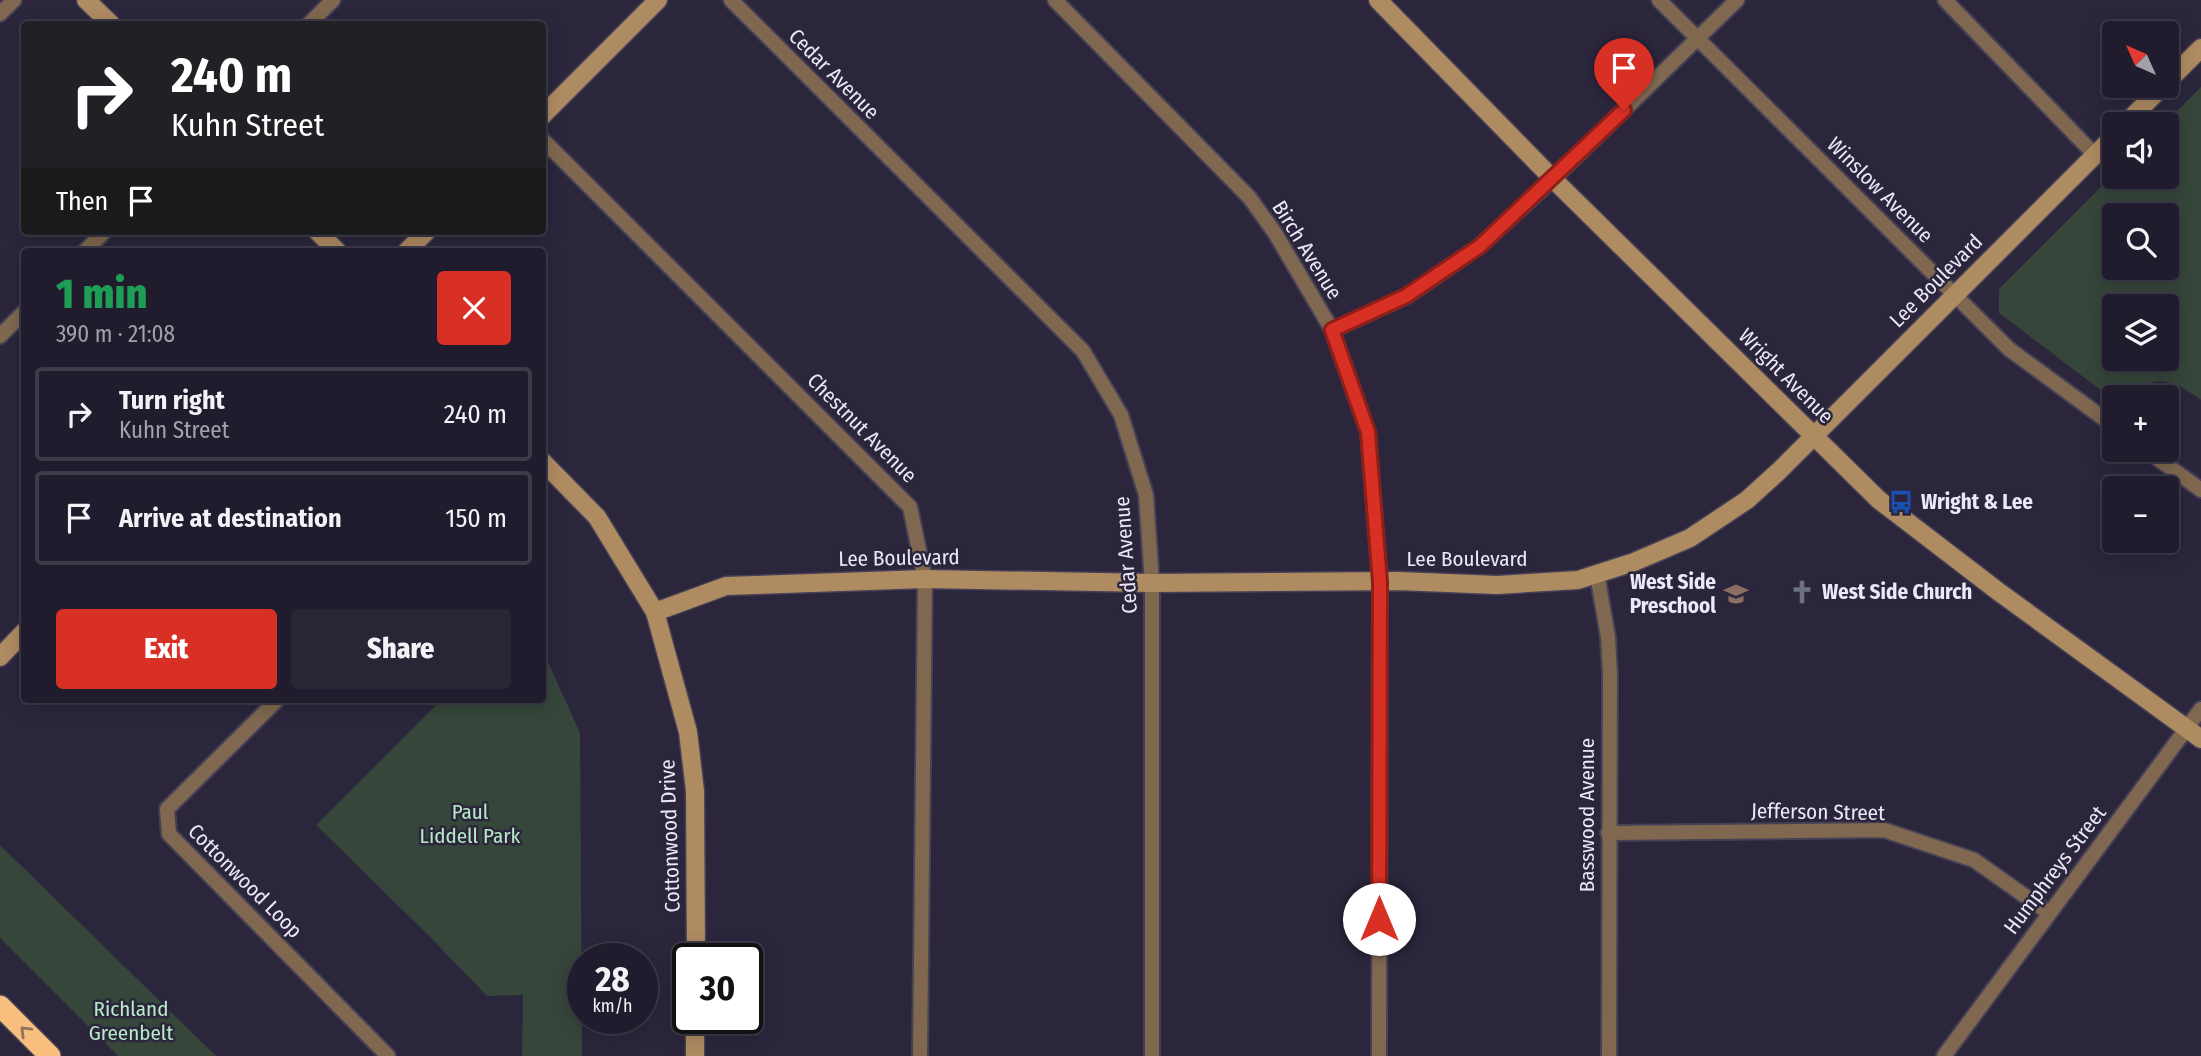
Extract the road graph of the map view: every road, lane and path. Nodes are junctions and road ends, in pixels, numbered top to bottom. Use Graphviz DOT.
graph roads {
  1 [pos="14,0"];
  2 [pos="86,0"];
  3 [pos="332,0"];
  4 [pos="658,0"];
  5 [pos="731,0"];
  6 [pos="1055,0"];
  7 [pos="1378,0"];
  8 [pos="1659,0"];
  9 [pos="1737,0"];
  10 [pos="1944,0"];
  11 [pos="0,14"];
  12 [pos="108,21"];
  13 [pos="312,21"];
  14 [pos="1698,39"];
  15 [pos="2201,48"];
  16 [pos="2179,70"];
  17 [pos="2151,98"];
  18 [pos="546,112"];
  19 [pos="2137,112"];
  20 [pos="546,143"];
  21 [pos="2102,148"];
  22 [pos="2095,155"];
  23 [pos="1553,179"];
  24 [pos="101,235"];
  25 [pos="321,235"];
  26 [pos="423,235"];
  27 [pos="88,248"];
  28 [pos="334,248"];
  29 [pos="410,248"];
  30 [pos="1955,295"];
  31 [pos="21,315"];
  32 [pos="1332,330"];
  33 [pos="0,336"];
  34 [pos="2102,417"];
  35 [pos="1814,436"];
  36 [pos="2162,462"];
  37 [pos="546,465"];
  38 [pos="2201,490"];
  39 [pos="1597,575"];
  40 [pos="926,579"];
  41 [pos="1380,582"];
  42 [pos="1152,583"];
  43 [pos="654,612"];
  44 [pos="21,635"];
  45 [pos="0,657"];
  46 [pos="274,703"];
  47 [pos="2201,709"];
  48 [pos="2194,734"];
  49 [pos="1608,833"];
  50 [pos="2049,913"];
  51 [pos="696,943"];
  52 [pos="0,1006"];
  53 [pos="695,1034"];
  54 [pos="50,1056"];
  55 [pos="388,1056"];
  56 [pos="695,1056"];
  57 [pos="920,1056"];
  58 [pos="1152,1056"];
  59 [pos="1379,1056"];
  60 [pos="1609,1056"];
  61 [pos="1944,1056"];
  1 -- 11 [label="street"];
  2 -- 12 [label="street"];
  3 -- 13 [label="street"];
  4 -- 18 [label="street"];
  5 -- 42 [label="street, Cedar Avenue"];
  6 -- 32 [label="street, Birch Avenue"];
  7 -- 23 [label="street, Wright Avenue"];
  8 -- 14 [label="street, Winslow Avenue"];
  9 -- 14 [label="street"];
  10 -- 22 [label="street"];
  14 -- 23 [label="street"];
  14 -- 30 [label="street, Winslow Avenue"];
  15 -- 16 [label="street"];
  17 -- 19 [label="street"];
  20 -- 40 [label="street, Chestnut Avenue"];
  21 -- 22 [label="street, Lee Boulevard"];
  22 -- 30 [label="street, Lee Boulevard"];
  23 -- 32 [label="street"];
  23 -- 35 [label="street, Wright Avenue"];
  24 -- 27 [label="street"];
  25 -- 28 [label="street"];
  26 -- 29 [label="street"];
  30 -- 34 [label="street, Winslow Avenue"];
  30 -- 35 [label="street, Lee Boulevard"];
  31 -- 33 [label="street"];
  32 -- 41 [label="street, Birch Avenue"];
  35 -- 39 [label="street, Lee Boulevard"];
  35 -- 48 [label="street, Wright Avenue"];
  36 -- 38 [label="street"];
  37 -- 43 [label="street, Cottonwood Drive"];
  39 -- 41 [label="street, Lee Boulevard"];
  39 -- 49 [label="street, Basswood Avenue"];
  40 -- 42 [label="street, Lee Boulevard"];
  40 -- 43 [label="street, Lee Boulevard"];
  40 -- 57 [label="street, Chestnut Avenue"];
  41 -- 42 [label="street, Lee Boulevard"];
  41 -- 59 [label="street, Birch Avenue"];
  42 -- 58 [label="street, Cedar Avenue"];
  43 -- 51 [label="street, Cottonwood Drive"];
  44 -- 45 [label="street"];
  46 -- 55 [label="street, Cottonwood Loop"];
  47 -- 48 [label="street, Humphreys Street"];
  48 -- 50 [label="street, Humphreys Street"];
  49 -- 50 [label="street, Jefferson Street"];
  49 -- 60 [label="street, Basswood Avenue"];
  50 -- 61 [label="street, Humphreys Street"];
  54 -- 52 [label="highway, one-way"];
  53 -- 56 [label="street"];
}
